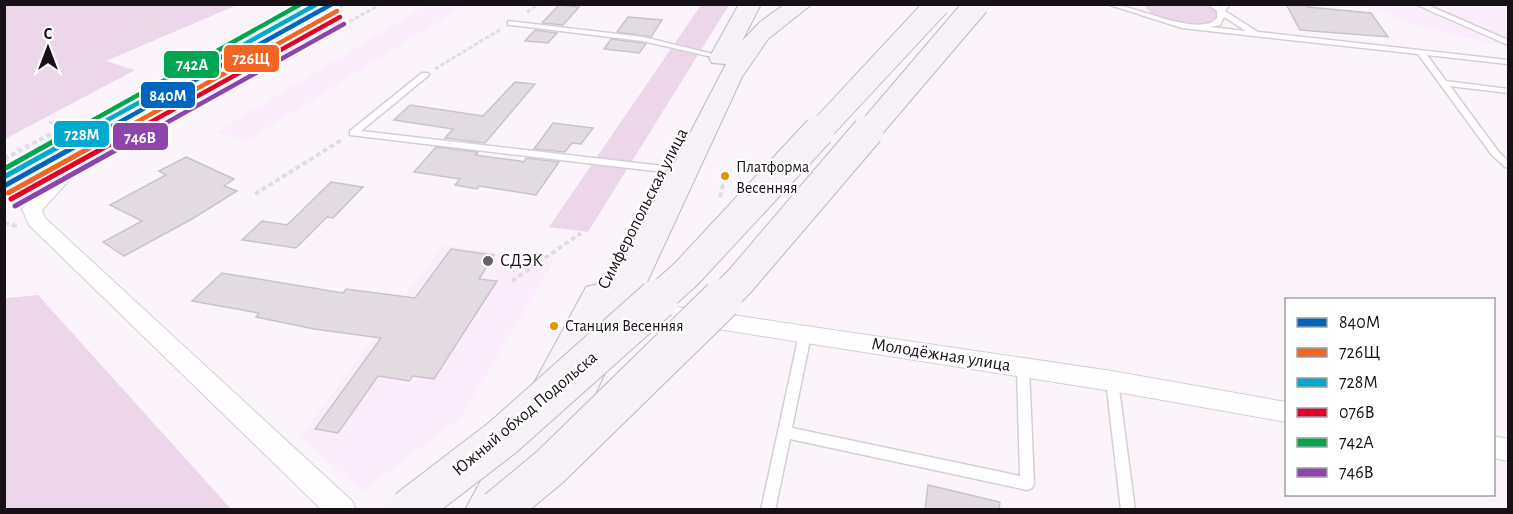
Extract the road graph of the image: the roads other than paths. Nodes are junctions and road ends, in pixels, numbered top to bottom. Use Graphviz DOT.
graph roads {
  1 [pos="750,4"];
  2 [pos="802,4"];
  3 [pos="938,4"];
  4 [pos="977,4"];
  5 [pos="1110,4"];
  6 [pos="1140,4"];
  7 [pos="1211,4"];
  8 [pos="1227,4"];
  9 [pos="1418,4"];
  10 [pos="1220,12"];
  11 [pos="1156,19"];
  12 [pos="511,23"];
  13 [pos="1182,26"];
  14 [pos="1278,38"];
  15 [pos="1509,43"];
  16 [pos="1422,54"];
  17 [pos="721,57"];
  18 [pos="1509,62"];
  19 [pos="424,75"];
  20 [pos="1445,83"];
  21 [pos="1509,91"];
  22 [pos="1509,165"];
  23 [pos="63,168"];
  24 [pos="663,169"];
  25 [pos="607,304"];
  26 [pos="805,335"];
  27 [pos="1023,368"];
  28 [pos="1112,381"];
  29 [pos="1285,412"];
  30 [pos="784,432"];
  31 [pos="342,510"];
  32 [pos="408,510"];
  33 [pos="487,510"];
  34 [pos="498,510"];
  35 [pos="520,510"];
  36 [pos="768,510"];
  37 [pos="1128,510"];
  1 -- 17 [label="main road, Симферопольская улица"];
  2 -- 25 [label="main road, Симферопольская улица"];
  3 -- 32 [label="main road, Южный обход Подольска, bridge"];
  4 -- 34 [label="main road, bridge"];
  5 -- 11 [label="lane"];
  6 -- 11 [label="lane"];
  7 -- 10 [label="lane"];
  8 -- 10 [label="lane"];
  9 -- 15 [label="lane"];
  10 -- 13 [label="lane"];
  10 -- 14 [label="lane"];
  11 -- 13 [label="lane"];
  12 -- 17 [label="lane"];
  13 -- 14 [label="lane"];
  14 -- 16 [label="lane"];
  16 -- 18 [label="lane"];
  16 -- 20 [label="lane"];
  17 -- 24 [label="main road, Симферопольская улица"];
  19 -- 24 [label="lane"];
  20 -- 21 [label="lane"];
  20 -- 22 [label="lane"];
  23 -- 31 [label="street"];
  24 -- 25 [label="main road, Симферопольская улица"];
  25 -- 26 [label="street, Молодёжная улица"];
  25 -- 33 [label="main road, Симферопольская улица"];
  25 -- 35 [label="main road, Симферопольская улица"];
  26 -- 27 [label="street, Молодёжная улица"];
  26 -- 30 [label="lane"];
  27 -- 28 [label="street, Молодёжная улица"];
  27 -- 30 [label="lane"];
  28 -- 29 [label="street, Молодёжная улица"];
  28 -- 37 [label="lane"];
  30 -- 36 [label="lane"];
}
